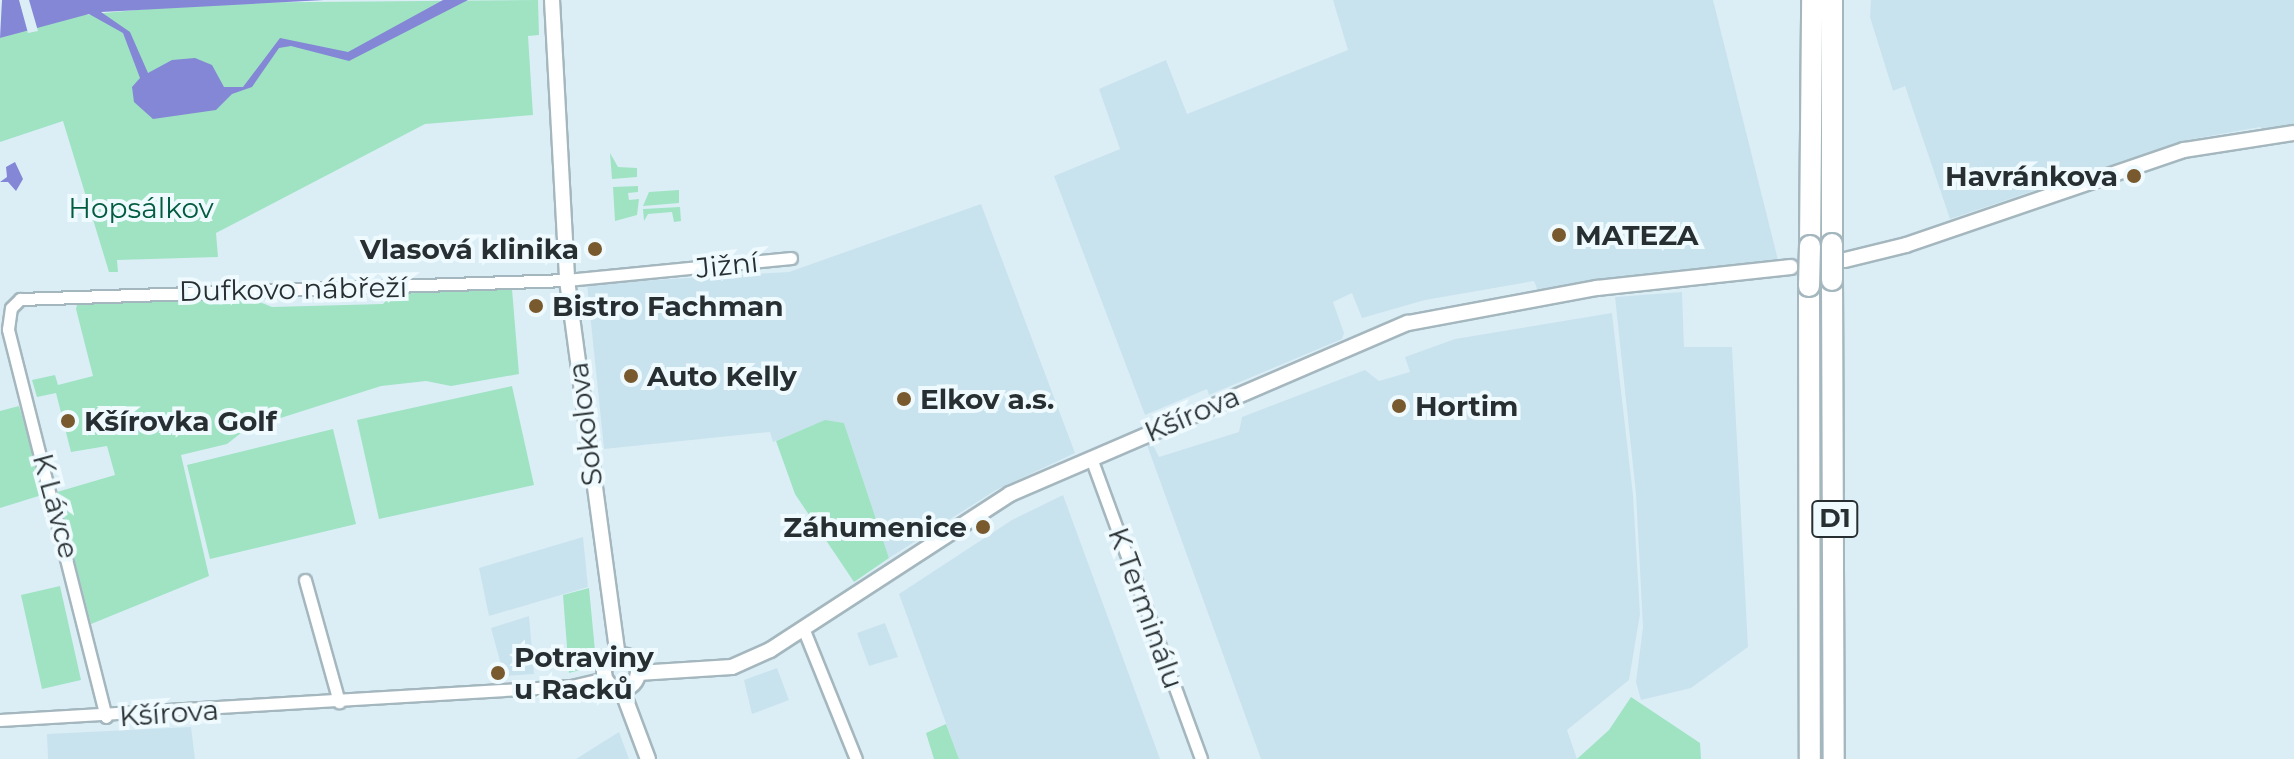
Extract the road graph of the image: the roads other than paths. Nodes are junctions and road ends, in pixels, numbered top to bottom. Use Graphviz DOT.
graph roads {
  1 [pos="1812,0"];
  2 [pos="1832,0"];
  3 [pos="552,1"];
  4 [pos="2294,133"];
  5 [pos="1838,252"];
  6 [pos="791,258"];
  7 [pos="1791,267"];
  8 [pos="567,280"];
  9 [pos="20,299"];
  10 [pos="1091,458"];
  11 [pos="305,580"];
  12 [pos="803,628"];
  13 [pos="618,656"];
  14 [pos="638,673"];
  15 [pos="605,678"];
  16 [pos="622,690"];
  17 [pos="339,702"];
  18 [pos="106,717"];
  19 [pos="0,720"];
  20 [pos="648,759"];
  21 [pos="856,759"];
  22 [pos="1201,759"];
  23 [pos="1810,759"];
  24 [pos="1834,759"];
  1 -- 23 [label="highway, D1, bridge"];
  2 -- 5 [label="highway, D1"];
  3 -- 8 [label="street, Sokolova"];
  4 -- 5 [label="street"];
  5 -- 24 [label="highway, D1, bridge"];
  6 -- 8 [label="street, Jižní"];
  7 -- 10 [label="street, Kšírova"];
  8 -- 9 [label="street, Dufkovo nábřeží"];
  8 -- 13 [label="street, Sokolova"];
  9 -- 18 [label="street, K Lávce"];
  10 -- 12 [label="street, Kšírova"];
  10 -- 22 [label="street, K Terminálu"];
  11 -- 17 [label="street"];
  12 -- 14 [label="street, Kšírova"];
  12 -- 21 [label="street"];
  13 -- 14 [label="street"];
  13 -- 15 [label="street"];
  14 -- 16 [label="street"];
  15 -- 16 [label="street"];
  15 -- 17 [label="street, Kšírova"];
  16 -- 20 [label="street"];
  17 -- 18 [label="street, Kšírova"];
  18 -- 19 [label="street, Kšírova"];
}
